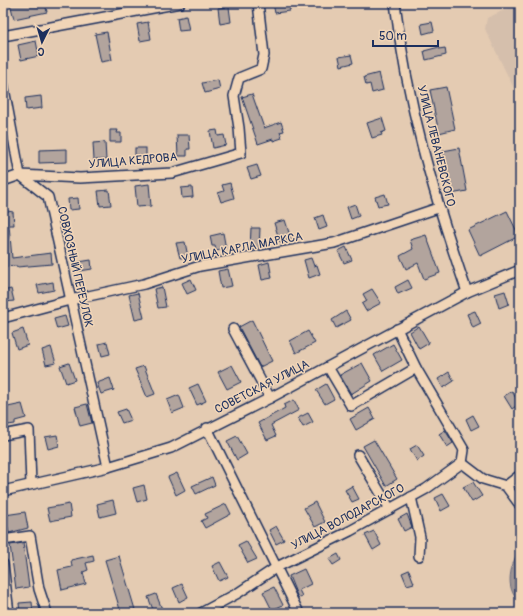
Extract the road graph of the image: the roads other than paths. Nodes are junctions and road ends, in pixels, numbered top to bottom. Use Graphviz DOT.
graph roads {
  1 [pos="180,3"];
  2 [pos="258,3"];
  3 [pos="395,3"];
  4 [pos="3,36"];
  5 [pos="3,83"];
  6 [pos="20,175"];
  7 [pos="3,182"];
  8 [pos="438,208"];
  9 [pos="520,270"];
  10 [pos="466,292"];
  11 [pos="70,300"];
  12 [pos="3,318"];
  13 [pos="233,329"];
  14 [pos="397,329"];
  15 [pos="328,367"];
  16 [pos="416,368"];
  17 [pos="270,398"];
  18 [pos="207,428"];
  19 [pos="3,436"];
  20 [pos="358,455"];
  21 [pos="462,463"];
  22 [pos="108,467"];
  23 [pos="520,475"];
  24 [pos="31,484"];
  25 [pos="506,486"];
  26 [pos="3,491"];
  27 [pos="411,497"];
  28 [pos="520,505"];
  29 [pos="390,509"];
  30 [pos="3,540"];
  31 [pos="419,556"];
  32 [pos="3,564"];
  33 [pos="277,568"];
  34 [pos="9,613"];
  35 [pos="46,613"];
  36 [pos="201,613"];
  37 [pos="299,613"];
  1 -- 4 [label="street"];
  2 -- 6 [label="street, УЛИЦА КЕДРОВА"];
  3 -- 8 [label="street, УЛИЦА ЛЕВАНЕВСКОГО"];
  5 -- 6 [label="street"];
  6 -- 7 [label="street, УЛИЦА КЕДРОВА"];
  6 -- 11 [label="street, СОВХОЗНЫЙ ПЕРЕУЛОК"];
  8 -- 10 [label="street, УЛИЦА ЛЕВАНЕВСКОГО"];
  8 -- 11 [label="street, УЛИЦА КАРЛА МАРКСА"];
  9 -- 10 [label="street, СОВЕТСКАЯ УЛИЦА"];
  10 -- 14 [label="street, СОВЕТСКАЯ УЛИЦА"];
  11 -- 12 [label="street, УЛИЦА КАРЛА МАРКСА"];
  11 -- 22 [label="street, СОВХОЗНЫЙ ПЕРЕУЛОК"];
  13 -- 17 [label="street"];
  14 -- 15 [label="street, СОВЕТСКАЯ УЛИЦА"];
  14 -- 16 [label="street"];
  15 -- 16 [label="street"];
  15 -- 17 [label="street, СОВЕТСКАЯ УЛИЦА"];
  16 -- 21 [label="street"];
  17 -- 18 [label="street, СОВЕТСКАЯ УЛИЦА"];
  18 -- 22 [label="street, СОВЕТСКАЯ УЛИЦА"];
  18 -- 33 [label="street"];
  19 -- 24 [label="street"];
  20 -- 29 [label="street"];
  21 -- 25 [label="street"];
  21 -- 27 [label="street, УЛИЦА ВОЛОДАРСКОГО"];
  22 -- 24 [label="street, СОВЕТСКАЯ УЛИЦА"];
  23 -- 25 [label="street"];
  24 -- 26 [label="street, СОВЕТСКАЯ УЛИЦА"];
  25 -- 28 [label="street"];
  27 -- 29 [label="street, УЛИЦА ВОЛОДАРСКОГО"];
  27 -- 31 [label="street"];
  29 -- 33 [label="street, УЛИЦА ВОЛОДАРСКОГО"];
  30 -- 35 [label="street"];
  32 -- 34 [label="street"];
  33 -- 36 [label="street, УЛИЦА ВОЛОДАРСКОГО"];
  33 -- 37 [label="street"];
}
